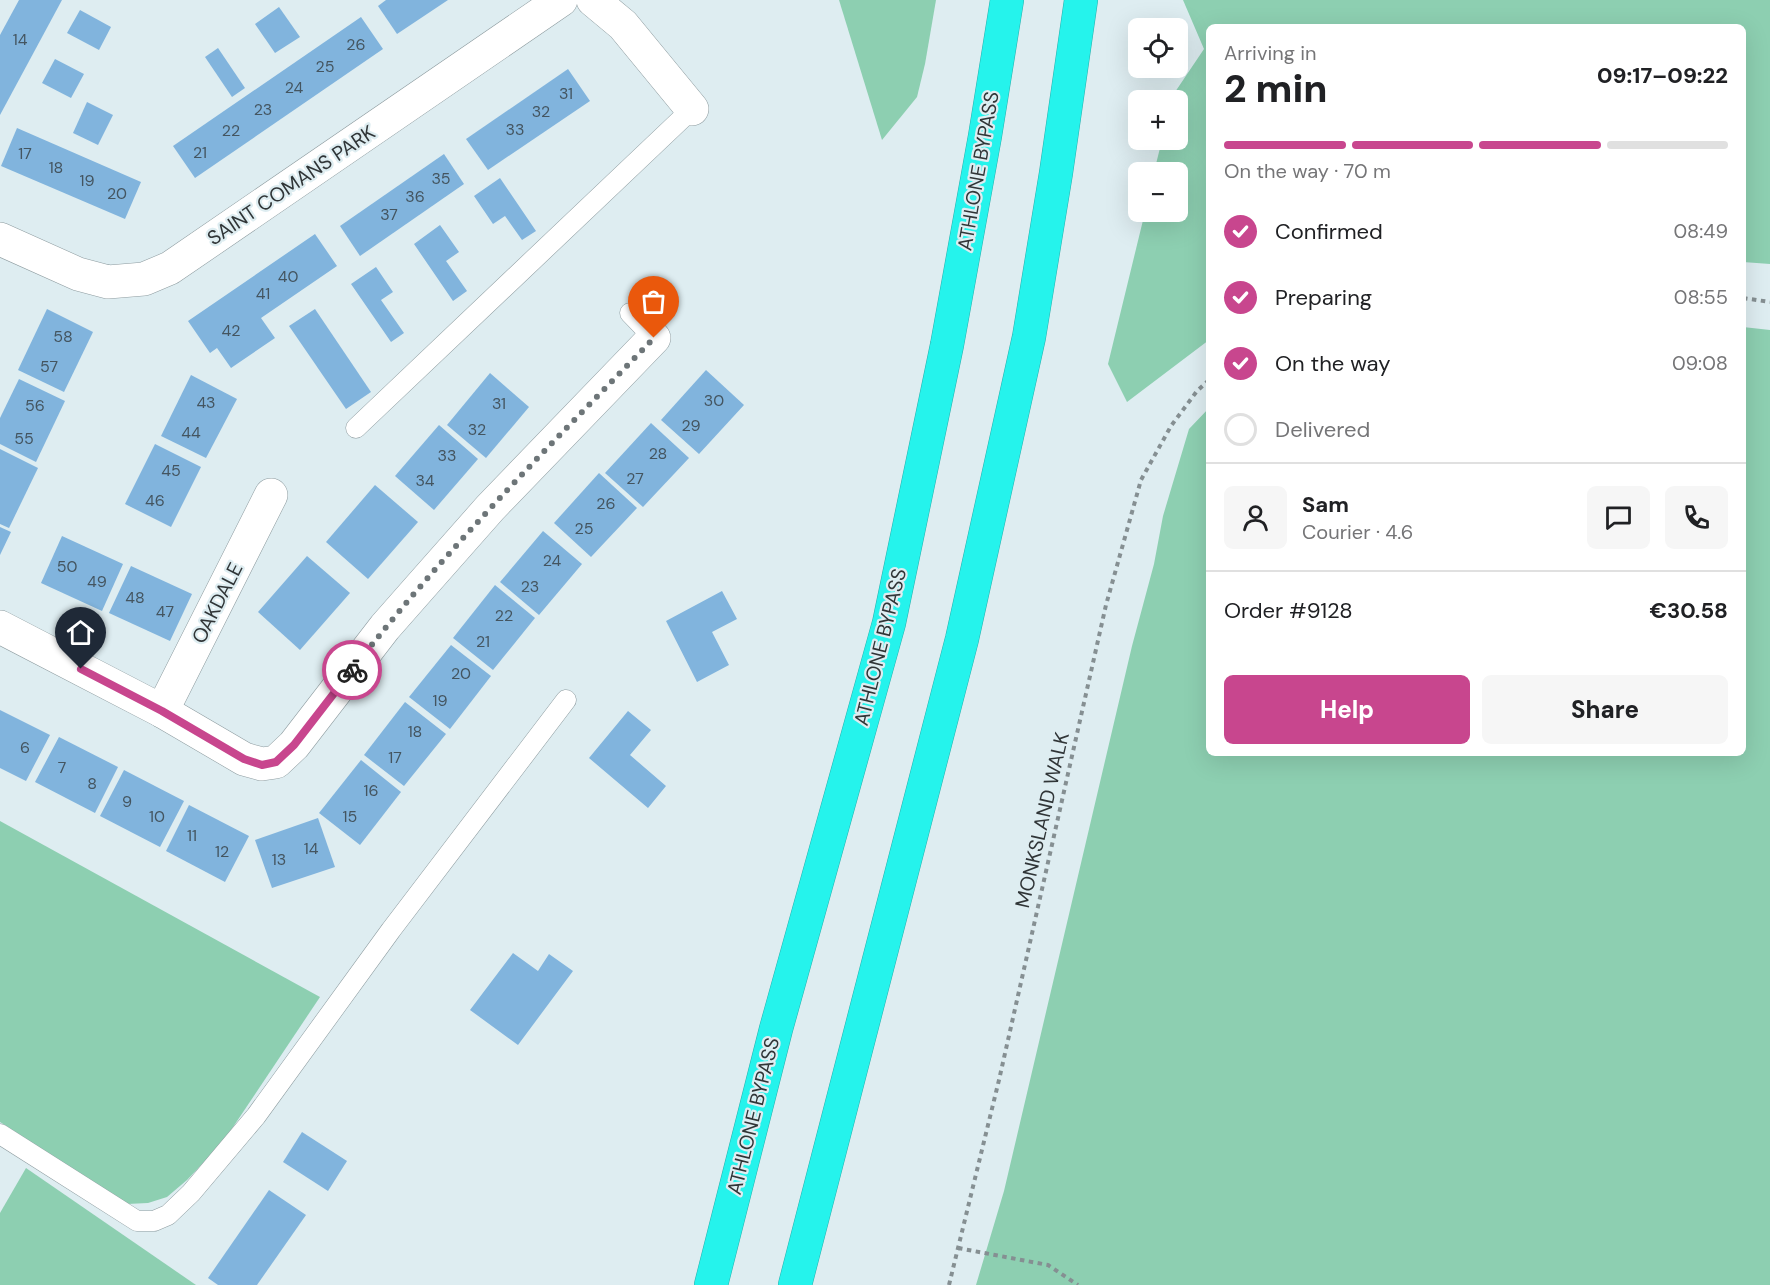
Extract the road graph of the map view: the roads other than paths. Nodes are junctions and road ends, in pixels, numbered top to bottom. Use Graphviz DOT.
graph roads {
  1 [pos="561,0"];
  2 [pos="593,0"];
  3 [pos="1007,0"];
  4 [pos="1081,0"];
  5 [pos="692,109"];
  6 [pos="0,239"];
  7 [pos="630,313"];
  8 [pos="654,338"];
  9 [pos="356,428"];
  10 [pos="271,495"];
  11 [pos="0,627"];
  12 [pos="566,700"];
  13 [pos="162,711"];
  14 [pos="0,1134"];
  15 [pos="711,1285"];
  16 [pos="795,1285"];
  1 -- 6 [label="street, SAINT COMANS PARK"];
  2 -- 5 [label="street"];
  3 -- 15 [label="highway, ATHLONE BYPASS"];
  4 -- 16 [label="highway"];
  5 -- 9 [label="lane"];
  7 -- 8 [label="lane"];
  8 -- 13 [label="street"];
  10 -- 13 [label="street, OAKDALE"];
  11 -- 13 [label="street"];
  12 -- 14 [label="lane"];
}
